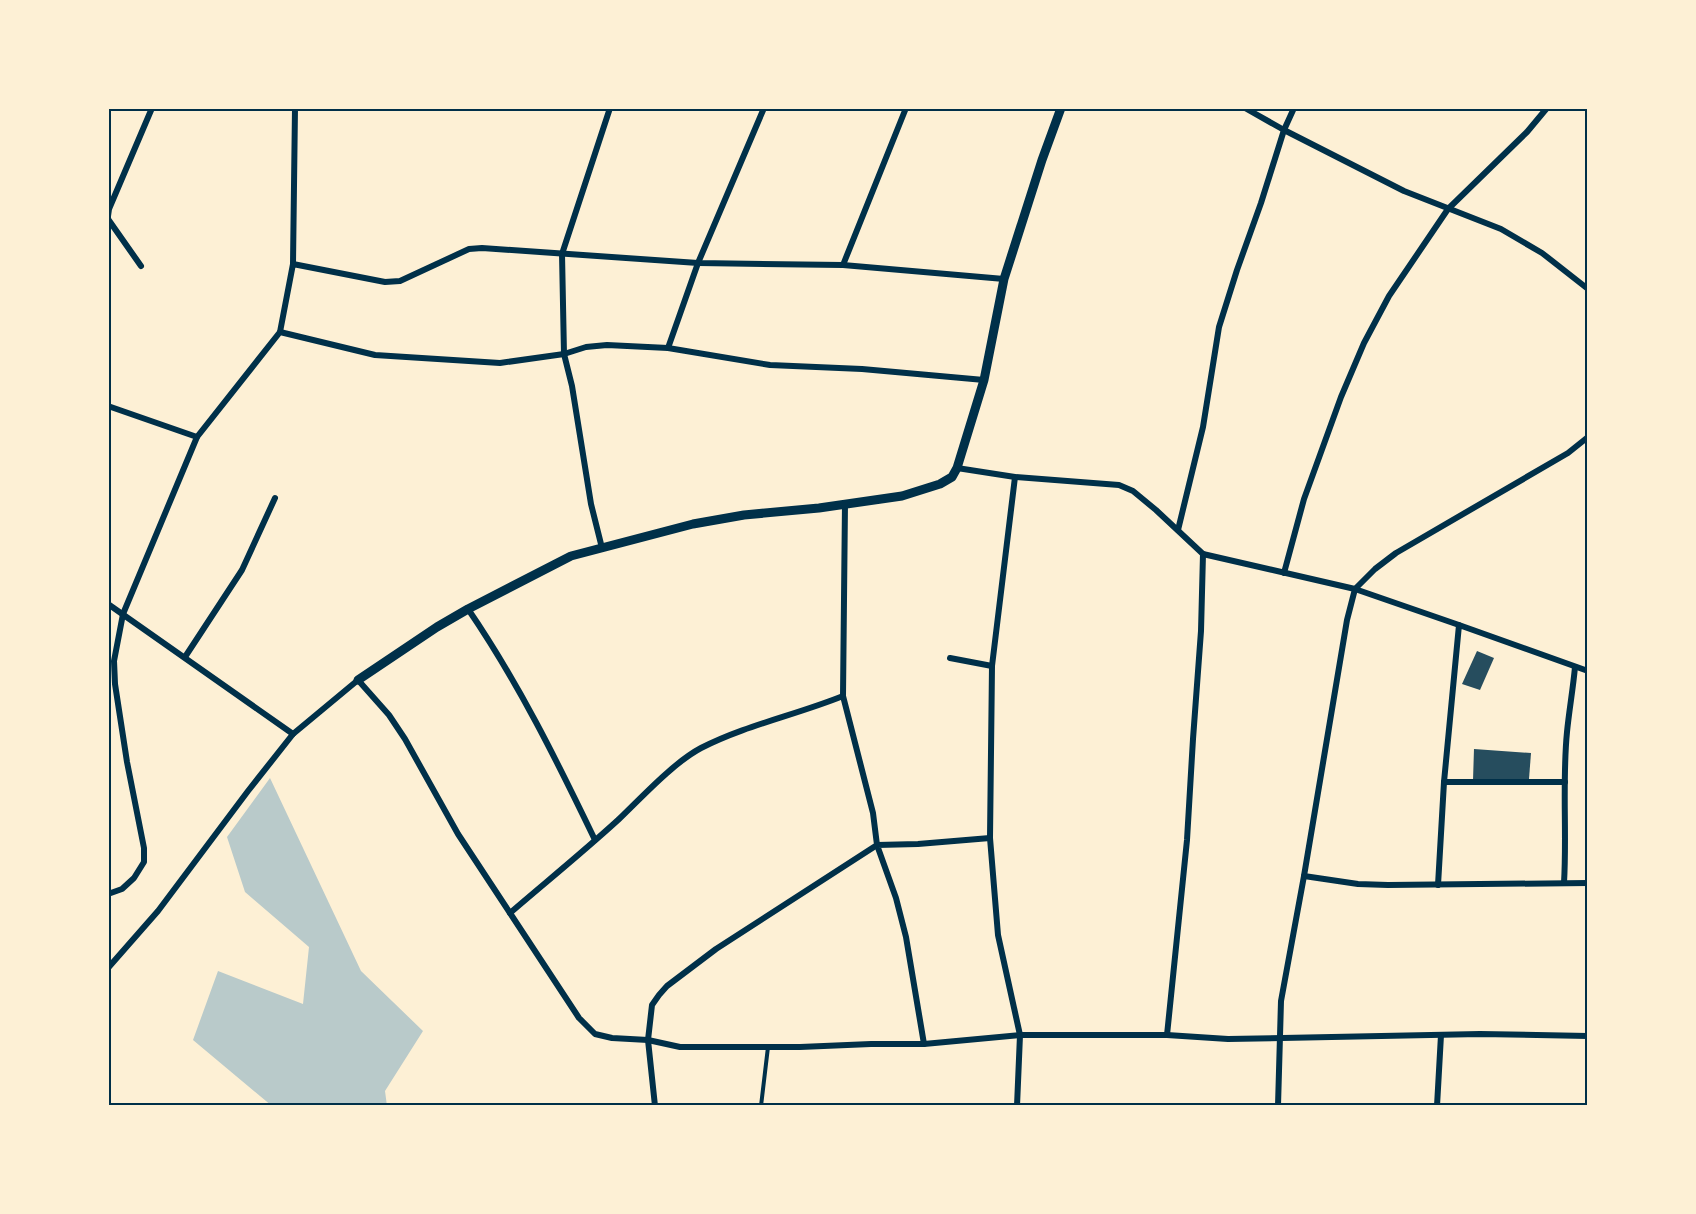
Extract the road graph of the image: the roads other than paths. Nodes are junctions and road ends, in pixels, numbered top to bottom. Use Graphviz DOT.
graph roads {
  1 [pos="152,108"];
  2 [pos="295,108"];
  3 [pos="610,108"];
  4 [pos="764,108"];
  5 [pos="906,108"];
  6 [pos="1061,108"];
  7 [pos="1245,108"];
  8 [pos="1294,108"];
  9 [pos="1547,108"];
  10 [pos="1284,130"];
  11 [pos="1448,209"];
  12 [pos="108,218"];
  13 [pos="562,254"];
  14 [pos="698,263"];
  15 [pos="293,264"];
  16 [pos="843,265"];
  17 [pos="141,266"];
  18 [pos="1004,279"];
  19 [pos="1588,289"];
  20 [pos="280,332"];
  21 [pos="668,348"];
  22 [pos="564,354"];
  23 [pos="984,380"];
  24 [pos="108,406"];
  25 [pos="197,437"];
  26 [pos="1588,437"];
  27 [pos="957,468"];
  28 [pos="1015,477"];
  29 [pos="275,498"];
  30 [pos="845,503"];
  31 [pos="1178,530"];
  32 [pos="602,548"];
  33 [pos="1203,554"];
  34 [pos="1284,573"];
  35 [pos="1355,589"];
  36 [pos="108,604"];
  37 [pos="468,609"];
  38 [pos="123,614"];
  39 [pos="1459,625"];
  40 [pos="185,657"];
  41 [pos="950,658"];
  42 [pos="992,666"];
  43 [pos="1575,667"];
  44 [pos="1588,671"];
  45 [pos="358,680"];
  46 [pos="843,696"];
  47 [pos="293,734"];
  48 [pos="1444,782"];
  49 [pos="1565,782"];
  50 [pos="990,838"];
  51 [pos="595,840"];
  52 [pos="878,845"];
  53 [pos="1304,876"];
  54 [pos="1564,883"];
  55 [pos="1588,883"];
  56 [pos="1438,885"];
  57 [pos="108,894"];
  58 [pos="510,913"];
  59 [pos="108,968"];
  60 [pos="1020,1035"];
  61 [pos="1167,1035"];
  62 [pos="1441,1035"];
  63 [pos="1588,1036"];
  64 [pos="1278,1038"];
  65 [pos="648,1040"];
  66 [pos="924,1044"];
  67 [pos="768,1047"];
  68 [pos="656,1106"];
  69 [pos="761,1106"];
  70 [pos="1017,1106"];
  71 [pos="1278,1106"];
  72 [pos="1437,1106"];
  1 -- 12 [label="street"];
  2 -- 15 [label="street"];
  3 -- 13 [label="street"];
  4 -- 14 [label="street"];
  5 -- 16 [label="street"];
  6 -- 18 [label="main road"];
  7 -- 10 [label="street"];
  8 -- 10 [label="street"];
  9 -- 11 [label="street"];
  10 -- 11 [label="street"];
  10 -- 31 [label="street"];
  11 -- 19 [label="street"];
  11 -- 34 [label="street"];
  12 -- 17 [label="street"];
  13 -- 14 [label="street"];
  13 -- 15 [label="street"];
  13 -- 22 [label="street"];
  14 -- 16 [label="street"];
  14 -- 21 [label="street"];
  15 -- 20 [label="street"];
  16 -- 18 [label="street"];
  18 -- 23 [label="main road"];
  20 -- 22 [label="street"];
  20 -- 25 [label="street"];
  21 -- 22 [label="street"];
  21 -- 23 [label="street"];
  22 -- 32 [label="street"];
  23 -- 27 [label="main road"];
  24 -- 25 [label="street"];
  25 -- 38 [label="street"];
  26 -- 35 [label="street"];
  27 -- 28 [label="street"];
  27 -- 30 [label="main road"];
  28 -- 31 [label="street"];
  28 -- 42 [label="street"];
  29 -- 40 [label="street"];
  30 -- 32 [label="main road"];
  30 -- 46 [label="street"];
  31 -- 33 [label="street"];
  32 -- 37 [label="main road"];
  33 -- 34 [label="street"];
  33 -- 61 [label="street"];
  34 -- 35 [label="street"];
  35 -- 39 [label="street"];
  35 -- 53 [label="street"];
  36 -- 38 [label="street"];
  37 -- 45 [label="main road"];
  37 -- 51 [label="street"];
  38 -- 40 [label="street"];
  38 -- 57 [label="street"];
  39 -- 43 [label="street"];
  39 -- 48 [label="street"];
  40 -- 47 [label="street"];
  41 -- 42 [label="street"];
  42 -- 50 [label="street"];
  43 -- 44 [label="street"];
  43 -- 49 [label="street"];
  45 -- 47 [label="street"];
  45 -- 58 [label="street"];
  46 -- 51 [label="street"];
  46 -- 52 [label="street"];
  47 -- 59 [label="street"];
  48 -- 49 [label="street"];
  48 -- 56 [label="street"];
  49 -- 54 [label="street"];
  50 -- 52 [label="street"];
  50 -- 60 [label="street"];
  51 -- 58 [label="street"];
  52 -- 65 [label="street"];
  52 -- 66 [label="street"];
  53 -- 56 [label="street"];
  53 -- 64 [label="street"];
  54 -- 55 [label="street"];
  54 -- 56 [label="street"];
  58 -- 65 [label="street"];
  60 -- 61 [label="street"];
  60 -- 66 [label="street"];
  60 -- 70 [label="street"];
  61 -- 64 [label="street"];
  62 -- 63 [label="street"];
  62 -- 64 [label="street"];
  62 -- 72 [label="street"];
  64 -- 71 [label="street"];
  65 -- 67 [label="street"];
  65 -- 68 [label="street"];
  66 -- 67 [label="street"];
  67 -- 69 [label="lane"];
}
